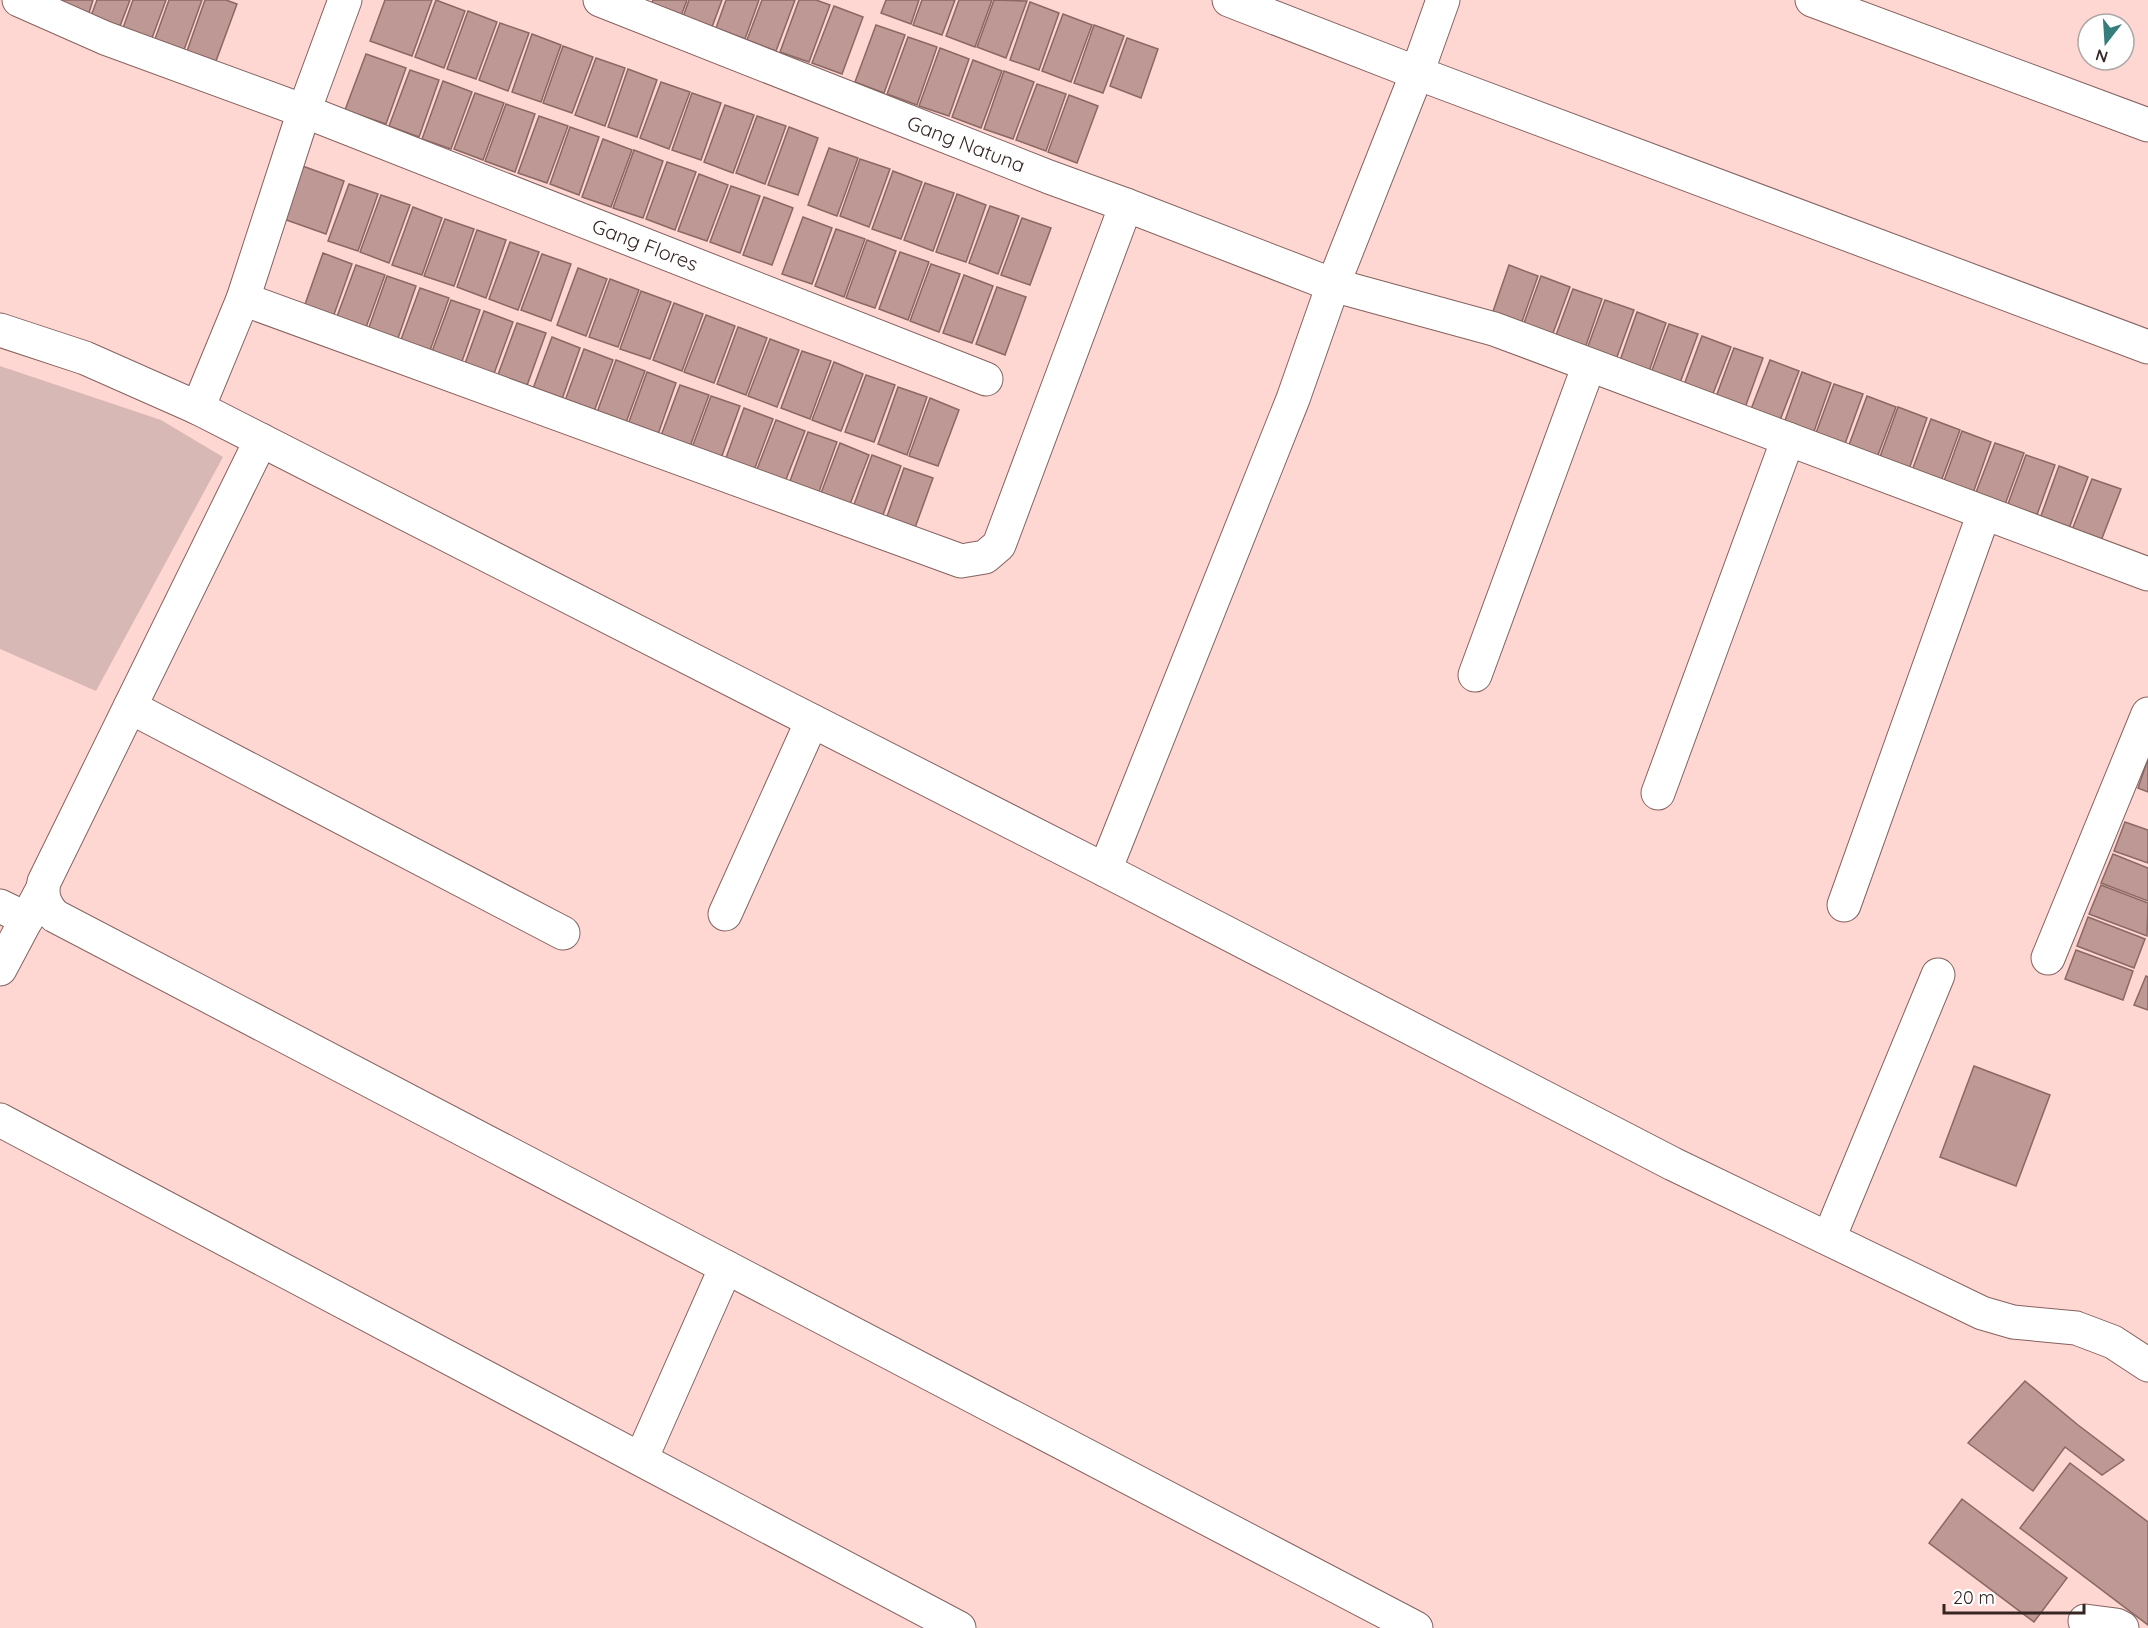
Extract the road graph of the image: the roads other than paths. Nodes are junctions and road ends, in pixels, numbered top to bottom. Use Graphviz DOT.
graph roads {
  1 [pos="19,0"];
  2 [pos="345,0"];
  3 [pos="600,0"];
  4 [pos="1229,0"];
  5 [pos="1443,0"];
  6 [pos="1812,0"];
  7 [pos="1417,73"];
  8 [pos="304,111"];
  9 [pos="2148,125"];
  10 [pos="1126,205"];
  11 [pos="1333,285"];
  12 [pos="243,299"];
  13 [pos="0,330"];
  14 [pos="2148,347"];
  15 [pos="1589,365"];
  16 [pos="986,379"];
  17 [pos="198,408"];
  18 [pos="1788,439"];
  19 [pos="261,440"];
  20 [pos="1984,513"];
  21 [pos="2148,574"];
  22 [pos="1475,675"];
  23 [pos="130,707"];
  24 [pos="2148,714"];
  25 [pos="812,721"];
  26 [pos="1658,793"];
  27 [pos="1105,870"];
  28 [pos="42,890"];
  29 [pos="1844,905"];
  30 [pos="13,913"];
  31 [pos="725,914"];
  32 [pos="563,933"];
  33 [pos="2048,958"];
  34 [pos="0,969"];
  35 [pos="1938,975"];
  36 [pos="0,1120"];
  37 [pos="1828,1238"];
  38 [pos="726,1266"];
  39 [pos="2148,1365"];
  40 [pos="641,1459"];
  41 [pos="2085,1621"];
  42 [pos="958,1628"];
  43 [pos="1416,1628"];
  44 [pos="2122,1628"];
  1 -- 8 [label="street, Gang Flores"];
  2 -- 8 [label="street"];
  3 -- 10 [label="street, Gang Natuna"];
  4 -- 7 [label="street"];
  5 -- 7 [label="street"];
  6 -- 9 [label="street"];
  7 -- 11 [label="street"];
  7 -- 14 [label="street"];
  8 -- 12 [label="street"];
  8 -- 16 [label="street, Gang Flores"];
  10 -- 11 [label="street, Gang Natuna"];
  10 -- 12 [label="street"];
  11 -- 15 [label="street, Gang Natuna"];
  11 -- 27 [label="street"];
  12 -- 17 [label="street"];
  13 -- 17 [label="street"];
  15 -- 18 [label="street, Gang Natuna"];
  15 -- 22 [label="street"];
  17 -- 19 [label="street"];
  18 -- 20 [label="street, Gang Natuna"];
  18 -- 26 [label="street"];
  19 -- 23 [label="street"];
  19 -- 25 [label="street"];
  20 -- 21 [label="street, Gang Natuna"];
  20 -- 29 [label="street"];
  23 -- 28 [label="street"];
  23 -- 32 [label="street"];
  24 -- 33 [label="street"];
  25 -- 27 [label="street"];
  25 -- 31 [label="street"];
  27 -- 37 [label="street"];
  28 -- 30 [label="street"];
  28 -- 38 [label="street"];
  30 -- 34 [label="street"];
  35 -- 37 [label="street"];
  36 -- 40 [label="street"];
  37 -- 39 [label="street"];
  38 -- 40 [label="street"];
  38 -- 43 [label="street"];
  40 -- 42 [label="street"];
  41 -- 44 [label="street"];
}
